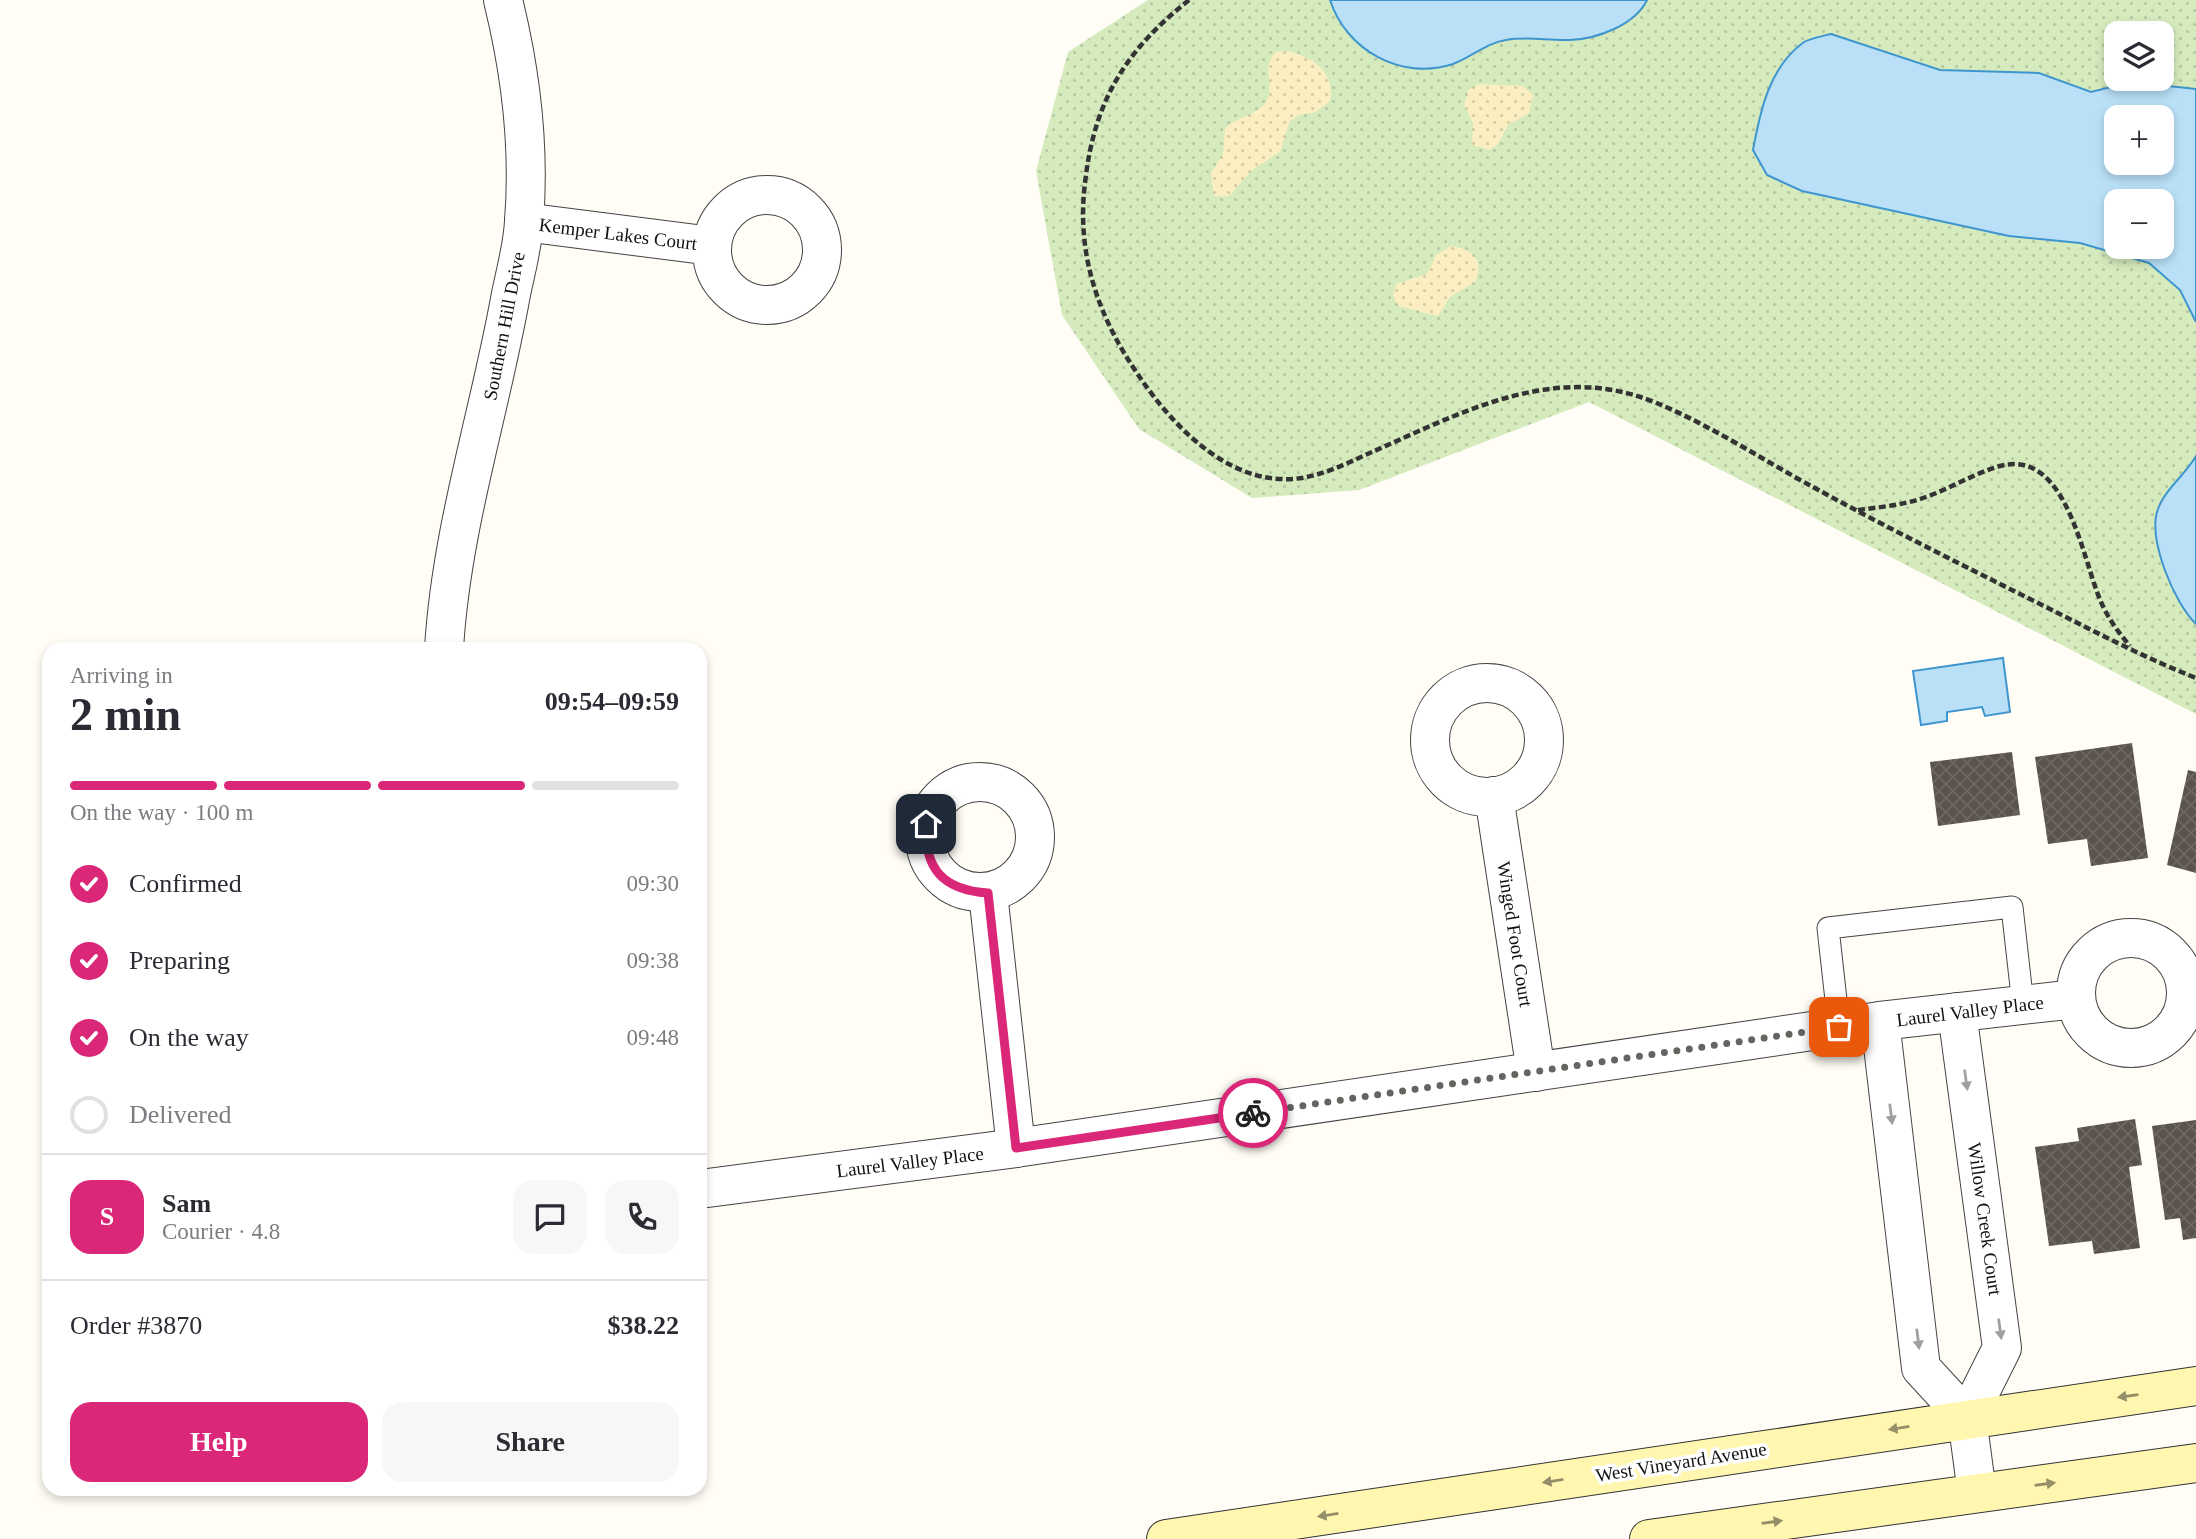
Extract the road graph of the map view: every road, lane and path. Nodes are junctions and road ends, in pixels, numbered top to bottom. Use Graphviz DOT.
graph roads {
  1 [pos="503,0"];
  2 [pos="1189,0"];
  3 [pos="524,222"];
  4 [pos="712,246"];
  5 [pos="1857,510"];
  6 [pos="445,642"];
  7 [pos="2132,650"];
  8 [pos="2196,678"];
  9 [pos="1494,796"];
  10 [pos="988,893"];
  11 [pos="2076,999"];
  12 [pos="2023,1005"];
  13 [pos="1957,1012"];
  14 [pos="1880,1021"];
  15 [pos="1839,1027"];
  16 [pos="1536,1072"];
  17 [pos="1016,1148"];
  18 [pos="707,1188"];
  19 [pos="2196,1386"];
  20 [pos="1967,1418"];
  21 [pos="2196,1463"];
  22 [pos="1977,1493"];
  23 [pos="1183,1538"];
  24 [pos="1649,1539"];
  1 -- 3 [label="street, Southern Hill Drive"];
  2 -- 5 [label="path"];
  3 -- 4 [label="street, Kemper Lakes Court"];
  3 -- 6 [label="street, Southern Hill Drive"];
  5 -- 7 [label="path"];
  5 -- 7 [label="path"];
  7 -- 8 [label="path"];
  9 -- 16 [label="street, Winged Foot Court"];
  10 -- 17 [label="street"];
  11 -- 12 [label="street, Laurel Valley Place"];
  12 -- 13 [label="street, Laurel Valley Place"];
  12 -- 15 [label="lane"];
  13 -- 14 [label="street, Laurel Valley Place"];
  13 -- 20 [label="street, Willow Creek Court, one-way"];
  14 -- 15 [label="street, Laurel Valley Place"];
  14 -- 20 [label="street, one-way"];
  15 -- 16 [label="street, Laurel Valley Place"];
  16 -- 17 [label="street, Laurel Valley Place"];
  17 -- 18 [label="street, Laurel Valley Place"];
  19 -- 20 [label="main road, West Vineyard Avenue, one-way"];
  20 -- 22 [label="street"];
  20 -- 23 [label="main road, West Vineyard Avenue, one-way"];
  22 -- 21 [label="main road, one-way"];
  24 -- 22 [label="main road, one-way"];
}
